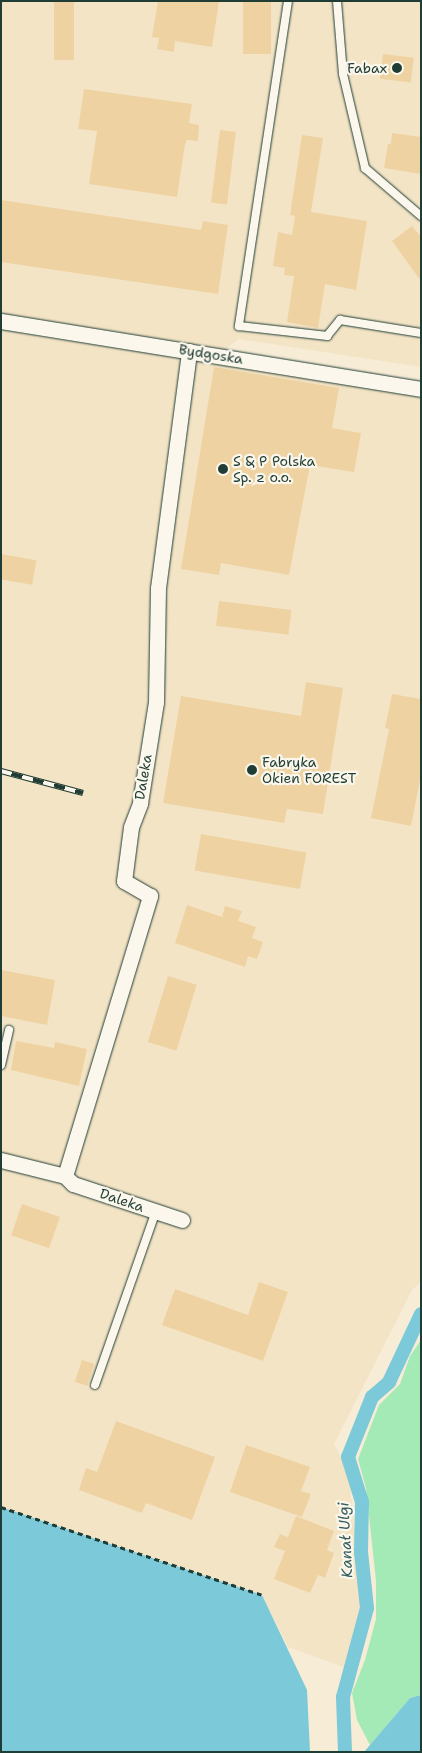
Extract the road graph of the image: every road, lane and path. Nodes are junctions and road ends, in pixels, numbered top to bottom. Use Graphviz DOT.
graph roads {
  1 [pos="288,1"];
  2 [pos="337,1"];
  3 [pos="421,216"];
  4 [pos="1,321"];
  5 [pos="421,333"];
  6 [pos="189,351"];
  7 [pos="421,389"];
  8 [pos="9,1030"];
  9 [pos="1,1065"];
  10 [pos="1,1160"];
  11 [pos="65,1176"];
  12 [pos="156,1211"];
  13 [pos="182,1220"];
  14 [pos="95,1385"];
  15 [pos="1,1507"];
  16 [pos="262,1595"];
  1 -- 5 [label="lane"];
  2 -- 3 [label="lane"];
  4 -- 6 [label="street, Bydgoska"];
  6 -- 7 [label="street, Bydgoska"];
  6 -- 11 [label="street, Daleka"];
  8 -- 9 [label="lane"];
  10 -- 11 [label="street, Daleka"];
  11 -- 12 [label="street, Daleka"];
  12 -- 13 [label="street, Daleka"];
  12 -- 14 [label="lane"];
  15 -- 16 [label="path"];
}
